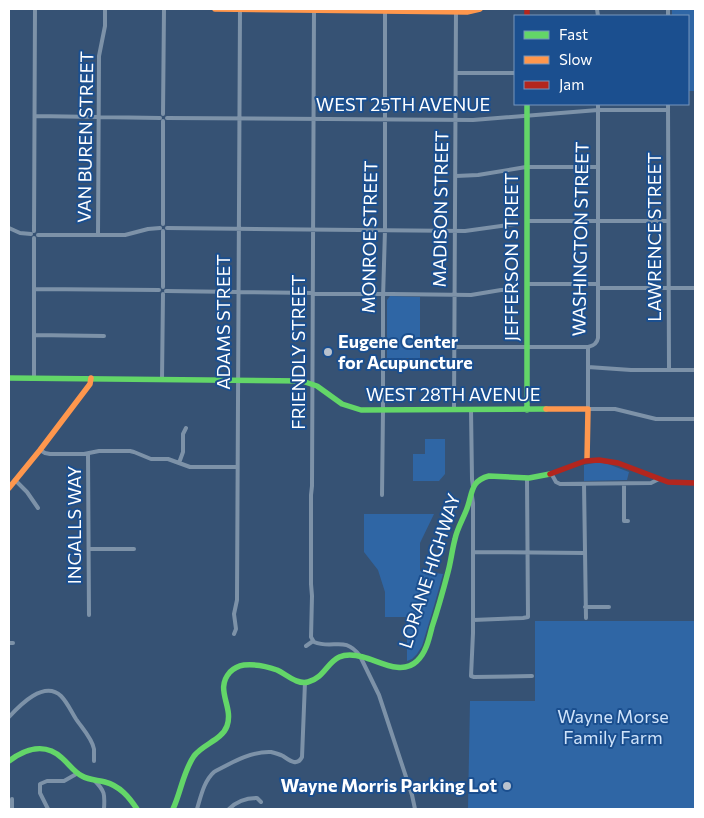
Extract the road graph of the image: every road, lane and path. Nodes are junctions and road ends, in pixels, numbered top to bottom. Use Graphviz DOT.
graph roads {
  1 [pos="35,9"];
  2 [pos="105,9"];
  3 [pos="164,9"];
  4 [pos="216,9"];
  5 [pos="240,9"];
  6 [pos="314,9"];
  7 [pos="480,9"];
  8 [pos="385,10"];
  9 [pos="456,10"];
  10 [pos="456,74"];
  11 [pos="514,74"];
  12 [pos="527,105"];
  13 [pos="598,105"];
  14 [pos="668,105"];
  15 [pos="598,110"];
  16 [pos="668,110"];
  17 [pos="34,116"];
  18 [pos="526,116"];
  19 [pos="99,117"];
  20 [pos="163,118"];
  21 [pos="239,118"];
  22 [pos="314,119"];
  23 [pos="384,120"];
  24 [pos="456,120"];
  25 [pos="526,167"];
  26 [pos="598,167"];
  27 [pos="456,176"];
  28 [pos="598,220"];
  29 [pos="527,221"];
  30 [pos="668,221"];
  31 [pos="515,224"];
  32 [pos="9,228"];
  33 [pos="163,228"];
  34 [pos="238,229"];
  35 [pos="314,229"];
  36 [pos="385,230"];
  37 [pos="455,231"];
  38 [pos="34,234"];
  39 [pos="98,235"];
  40 [pos="526,284"];
  41 [pos="598,286"];
  42 [pos="668,288"];
  43 [pos="695,288"];
  44 [pos="34,289"];
  45 [pos="163,290"];
  46 [pos="510,290"];
  47 [pos="238,292"];
  48 [pos="313,293"];
  49 [pos="383,294"];
  50 [pos="454,294"];
  51 [pos="34,335"];
  52 [pos="104,336"];
  53 [pos="454,347"];
  54 [pos="527,347"];
  55 [pos="588,347"];
  56 [pos="588,367"];
  57 [pos="669,370"];
  58 [pos="695,370"];
  59 [pos="9,378"];
  60 [pos="34,378"];
  61 [pos="91,378"];
  62 [pos="162,379"];
  63 [pos="237,380"];
  64 [pos="313,384"];
  65 [pos="383,410"];
  66 [pos="454,410"];
  67 [pos="471,410"];
  68 [pos="527,410"];
  69 [pos="568,410"];
  70 [pos="588,410"];
  71 [pos="695,419"];
  72 [pos="588,422"];
  73 [pos="186,428"];
  74 [pos="588,444"];
  75 [pos="40,450"];
  76 [pos="88,454"];
  77 [pos="587,460"];
  78 [pos="606,460"];
  79 [pos="178,463"];
  80 [pos="237,467"];
  81 [pos="550,473"];
  82 [pos="527,478"];
  83 [pos="660,479"];
  84 [pos="15,480"];
  85 [pos="695,483"];
  86 [pos="584,484"];
  87 [pos="624,484"];
  88 [pos="473,486"];
  89 [pos="9,488"];
  90 [pos="471,494"];
  91 [pos="382,495"];
  92 [pos="38,508"];
  93 [pos="628,521"];
  94 [pos="89,549"];
  95 [pos="134,549"];
  96 [pos="473,552"];
  97 [pos="528,552"];
  98 [pos="585,553"];
  99 [pos="585,607"];
  100 [pos="609,607"];
  101 [pos="89,615"];
  102 [pos="586,618"];
  103 [pos="473,620"];
  104 [pos="234,634"];
  105 [pos="313,641"];
  106 [pos="306,646"];
  107 [pos="360,656"];
  108 [pos="532,676"];
  109 [pos="305,682"];
  110 [pos="9,718"];
  111 [pos="9,761"];
  112 [pos="94,761"];
  113 [pos="78,773"];
  114 [pos="92,779"];
  115 [pos="12,800"];
  116 [pos="261,802"];
  117 [pos="12,809"];
  118 [pos="48,809"];
  119 [pos="104,809"];
  120 [pos="137,809"];
  121 [pos="173,809"];
  122 [pos="197,809"];
  123 [pos="229,809"];
  124 [pos="415,809"];
  1 -- 17 [label="street"];
  2 -- 19 [label="street, VAN BUREN STREET"];
  3 -- 20 [label="street"];
  4 -- 5 [label="street"];
  5 -- 6 [label="street"];
  5 -- 21 [label="street, ADAMS STREET"];
  6 -- 8 [label="street"];
  6 -- 22 [label="street, FRIENDLY STREET"];
  7 -- 9 [label="street"];
  8 -- 9 [label="street"];
  8 -- 23 [label="street, MONROE STREET"];
  9 -- 10 [label="street, MADISON STREET"];
  10 -- 11 [label="street"];
  10 -- 24 [label="street, MADISON STREET"];
  12 -- 18 [label="street, JEFFERSON STREET"];
  13 -- 15 [label="street, WASHINGTON STREET"];
  14 -- 16 [label="street, LAWRENCE STREET"];
  15 -- 16 [label="street, WEST 25TH AVENUE"];
  15 -- 18 [label="street, WEST 25TH AVENUE"];
  15 -- 26 [label="street, WASHINGTON STREET"];
  16 -- 30 [label="street, LAWRENCE STREET"];
  17 -- 19 [label="street, WEST 25TH AVENUE"];
  17 -- 38 [label="street"];
  18 -- 24 [label="street, WEST 25TH AVENUE"];
  18 -- 25 [label="street, JEFFERSON STREET"];
  19 -- 20 [label="street, WEST 25TH AVENUE"];
  19 -- 39 [label="street, VAN BUREN STREET"];
  20 -- 21 [label="street, WEST 25TH AVENUE"];
  20 -- 33 [label="street"];
  21 -- 22 [label="street, WEST 25TH AVENUE"];
  21 -- 34 [label="street, ADAMS STREET"];
  22 -- 23 [label="street, WEST 25TH AVENUE"];
  22 -- 35 [label="street, FRIENDLY STREET"];
  23 -- 24 [label="street, WEST 25TH AVENUE"];
  23 -- 36 [label="street, MONROE STREET"];
  24 -- 27 [label="street, MADISON STREET"];
  25 -- 26 [label="street"];
  25 -- 27 [label="street"];
  25 -- 29 [label="street, JEFFERSON STREET"];
  26 -- 28 [label="street, WASHINGTON STREET"];
  27 -- 37 [label="street, MADISON STREET"];
  28 -- 29 [label="street"];
  28 -- 30 [label="street"];
  28 -- 41 [label="street, WASHINGTON STREET"];
  29 -- 40 [label="street, JEFFERSON STREET"];
  30 -- 42 [label="street, LAWRENCE STREET"];
  31 -- 37 [label="street"];
  32 -- 38 [label="street"];
  33 -- 34 [label="street"];
  33 -- 39 [label="street"];
  33 -- 45 [label="street"];
  34 -- 35 [label="street"];
  34 -- 47 [label="street, ADAMS STREET"];
  35 -- 36 [label="street"];
  35 -- 48 [label="street, FRIENDLY STREET"];
  36 -- 37 [label="street"];
  36 -- 49 [label="street, MONROE STREET"];
  37 -- 50 [label="street, MADISON STREET"];
  38 -- 39 [label="street"];
  38 -- 44 [label="street"];
  40 -- 41 [label="street"];
  40 -- 54 [label="street, JEFFERSON STREET"];
  41 -- 42 [label="street"];
  41 -- 55 [label="street, WASHINGTON STREET"];
  42 -- 43 [label="street"];
  42 -- 57 [label="street, LAWRENCE STREET"];
  44 -- 45 [label="street"];
  44 -- 51 [label="street"];
  45 -- 47 [label="street"];
  45 -- 62 [label="street"];
  46 -- 50 [label="street"];
  47 -- 48 [label="street"];
  47 -- 63 [label="street, ADAMS STREET"];
  48 -- 49 [label="street"];
  48 -- 64 [label="street, FRIENDLY STREET"];
  49 -- 50 [label="street"];
  49 -- 65 [label="street, MONROE STREET"];
  50 -- 53 [label="street, MADISON STREET"];
  51 -- 52 [label="street"];
  51 -- 60 [label="street"];
  53 -- 54 [label="street"];
  53 -- 66 [label="street, MADISON STREET"];
  54 -- 55 [label="street"];
  54 -- 68 [label="street, JEFFERSON STREET"];
  55 -- 56 [label="street, WASHINGTON STREET"];
  56 -- 57 [label="street"];
  56 -- 70 [label="street, WASHINGTON STREET"];
  57 -- 58 [label="street"];
  59 -- 60 [label="street, WEST 28TH AVENUE"];
  60 -- 61 [label="street, WEST 28TH AVENUE"];
  61 -- 62 [label="street, WEST 28TH AVENUE"];
  61 -- 75 [label="street"];
  62 -- 63 [label="street, WEST 28TH AVENUE"];
  63 -- 64 [label="street, WEST 28TH AVENUE"];
  63 -- 80 [label="street, ADAMS STREET"];
  64 -- 65 [label="street, WEST 28TH AVENUE"];
  64 -- 105 [label="street, FRIENDLY STREET"];
  65 -- 66 [label="street, WEST 28TH AVENUE"];
  65 -- 91 [label="street, MONROE STREET"];
  66 -- 67 [label="street, WEST 28TH AVENUE"];
  67 -- 68 [label="street, WEST 28TH AVENUE"];
  67 -- 88 [label="street"];
  68 -- 69 [label="street, WEST 28TH AVENUE"];
  69 -- 70 [label="street, WEST 28TH AVENUE"];
  69 -- 72 [label="street"];
  70 -- 71 [label="street, WEST 28TH AVENUE"];
  70 -- 72 [label="street, WASHINGTON STREET"];
  72 -- 74 [label="street, WASHINGTON STREET"];
  73 -- 79 [label="street"];
  74 -- 77 [label="street, WASHINGTON STREET"];
  74 -- 78 [label="street"];
  75 -- 76 [label="street, INGALLS WAY"];
  75 -- 84 [label="street"];
  76 -- 79 [label="street"];
  76 -- 94 [label="street, INGALLS WAY"];
  77 -- 78 [label="street, LORANE HIGHWAY"];
  77 -- 81 [label="street, LORANE HIGHWAY"];
  78 -- 83 [label="street, LORANE HIGHWAY"];
  79 -- 80 [label="street"];
  80 -- 104 [label="street, ADAMS STREET"];
  81 -- 82 [label="street, LORANE HIGHWAY"];
  81 -- 86 [label="street"];
  82 -- 88 [label="street, LORANE HIGHWAY"];
  82 -- 97 [label="street"];
  83 -- 85 [label="street, LORANE HIGHWAY"];
  83 -- 87 [label="street"];
  84 -- 89 [label="street"];
  84 -- 92 [label="street"];
  86 -- 87 [label="street"];
  86 -- 98 [label="street"];
  87 -- 93 [label="street"];
  88 -- 90 [label="street, LORANE HIGHWAY"];
  90 -- 96 [label="street"];
  90 -- 107 [label="street, LORANE HIGHWAY"];
  94 -- 95 [label="street"];
  94 -- 101 [label="street, INGALLS WAY"];
  96 -- 97 [label="street"];
  96 -- 103 [label="street"];
  97 -- 98 [label="street"];
  97 -- 103 [label="street"];
  98 -- 99 [label="street"];
  99 -- 100 [label="street"];
  99 -- 102 [label="street"];
  103 -- 108 [label="street"];
  105 -- 106 [label="street"];
  105 -- 107 [label="street"];
  107 -- 109 [label="street, LORANE HIGHWAY"];
  107 -- 124 [label="street"];
  109 -- 121 [label="street"];
  109 -- 122 [label="street"];
  110 -- 112 [label="street"];
  111 -- 113 [label="street"];
  113 -- 114 [label="street"];
  113 -- 118 [label="street"];
  114 -- 119 [label="street"];
  114 -- 120 [label="street"];
  115 -- 117 [label="street"];
  116 -- 123 [label="street"];
}
